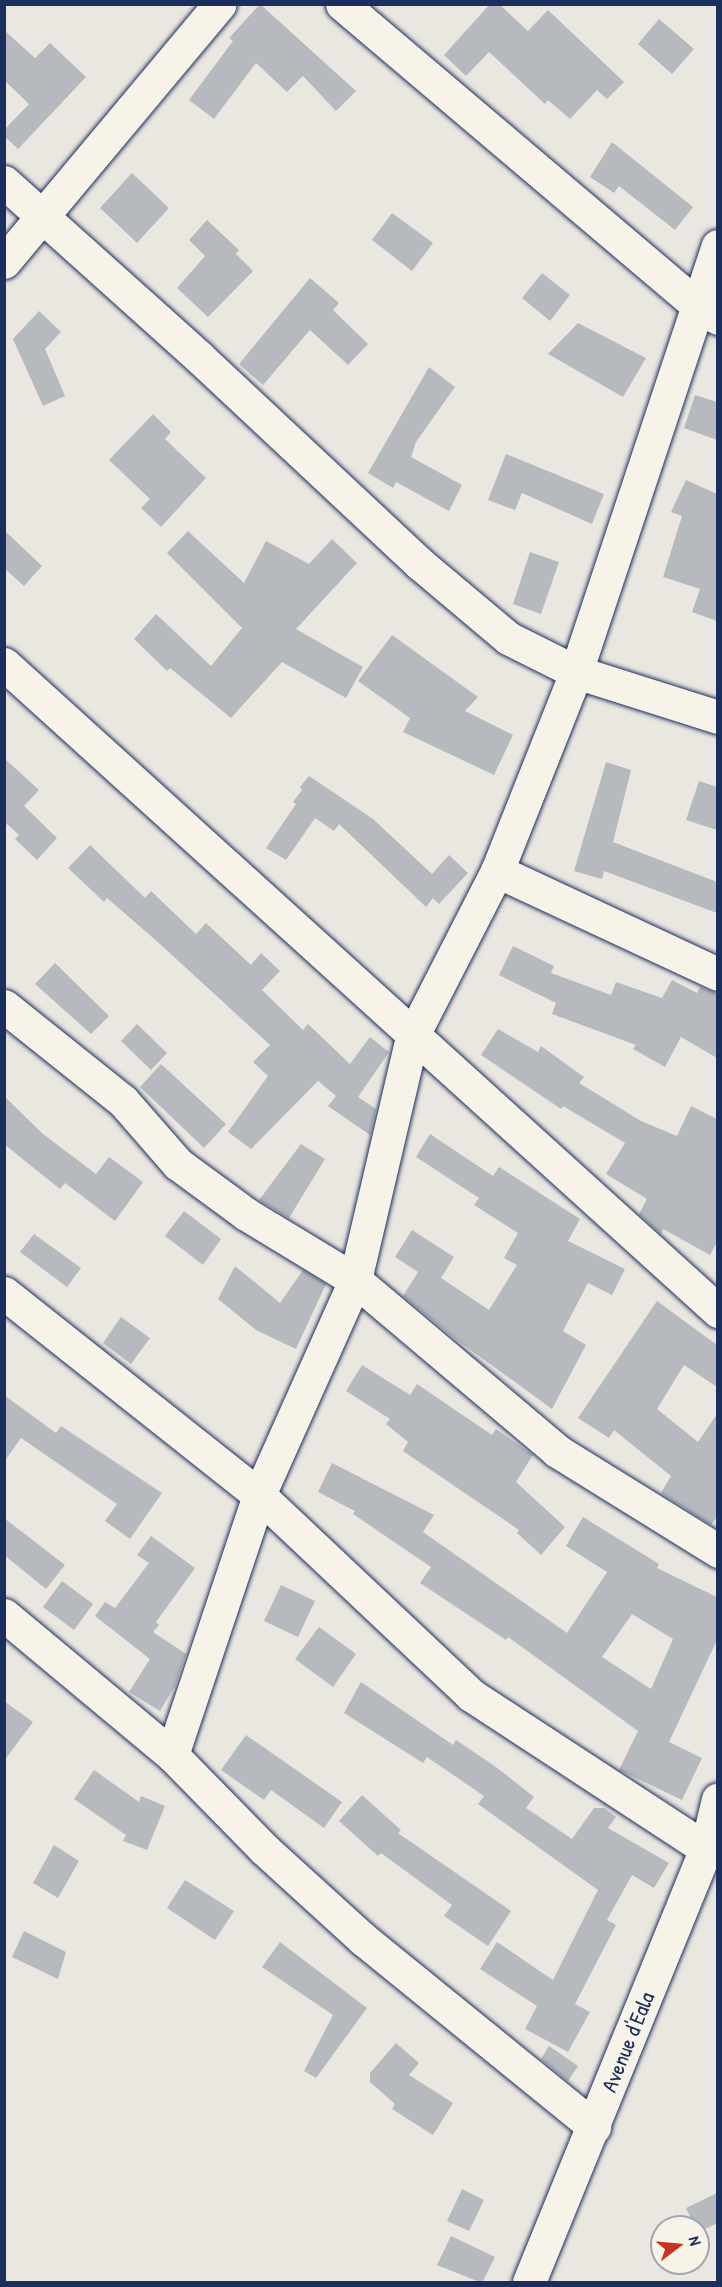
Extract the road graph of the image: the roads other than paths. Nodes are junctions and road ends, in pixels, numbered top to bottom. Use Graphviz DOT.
graph roads {
  1 [pos="220,4"];
  2 [pos="342,4"];
  3 [pos="4,182"];
  4 [pos="43,219"];
  5 [pos="717,246"];
  6 [pos="4,262"];
  7 [pos="709,313"];
  8 [pos="4,664"];
  9 [pos="576,672"];
  10 [pos="717,717"];
  11 [pos="498,871"];
  12 [pos="717,974"];
  13 [pos="4,1006"];
  14 [pos="412,1037"];
  15 [pos="355,1280"];
  16 [pos="4,1293"];
  17 [pos="717,1311"];
  18 [pos="259,1495"];
  19 [pos="717,1551"];
  20 [pos="4,1615"];
  21 [pos="172,1755"];
  22 [pos="717,1799"];
  23 [pos="705,1849"];
  24 [pos="594,2127"];
  25 [pos="529,2283"];
  1 -- 4 [label="street"];
  2 -- 7 [label="street"];
  3 -- 4 [label="street"];
  4 -- 6 [label="street"];
  4 -- 9 [label="street"];
  5 -- 7 [label="street"];
  7 -- 9 [label="street"];
  8 -- 14 [label="street"];
  9 -- 10 [label="street"];
  9 -- 11 [label="street"];
  11 -- 12 [label="street"];
  11 -- 14 [label="street"];
  13 -- 15 [label="street"];
  14 -- 15 [label="street"];
  14 -- 17 [label="street"];
  15 -- 18 [label="street"];
  15 -- 19 [label="street"];
  16 -- 18 [label="street"];
  18 -- 21 [label="street"];
  18 -- 23 [label="street"];
  20 -- 21 [label="street"];
  21 -- 24 [label="street"];
  22 -- 23 [label="street, Avenue d'Eala"];
  23 -- 24 [label="street, Avenue d'Eala"];
  24 -- 25 [label="street, Avenue d'Eala"];
}
